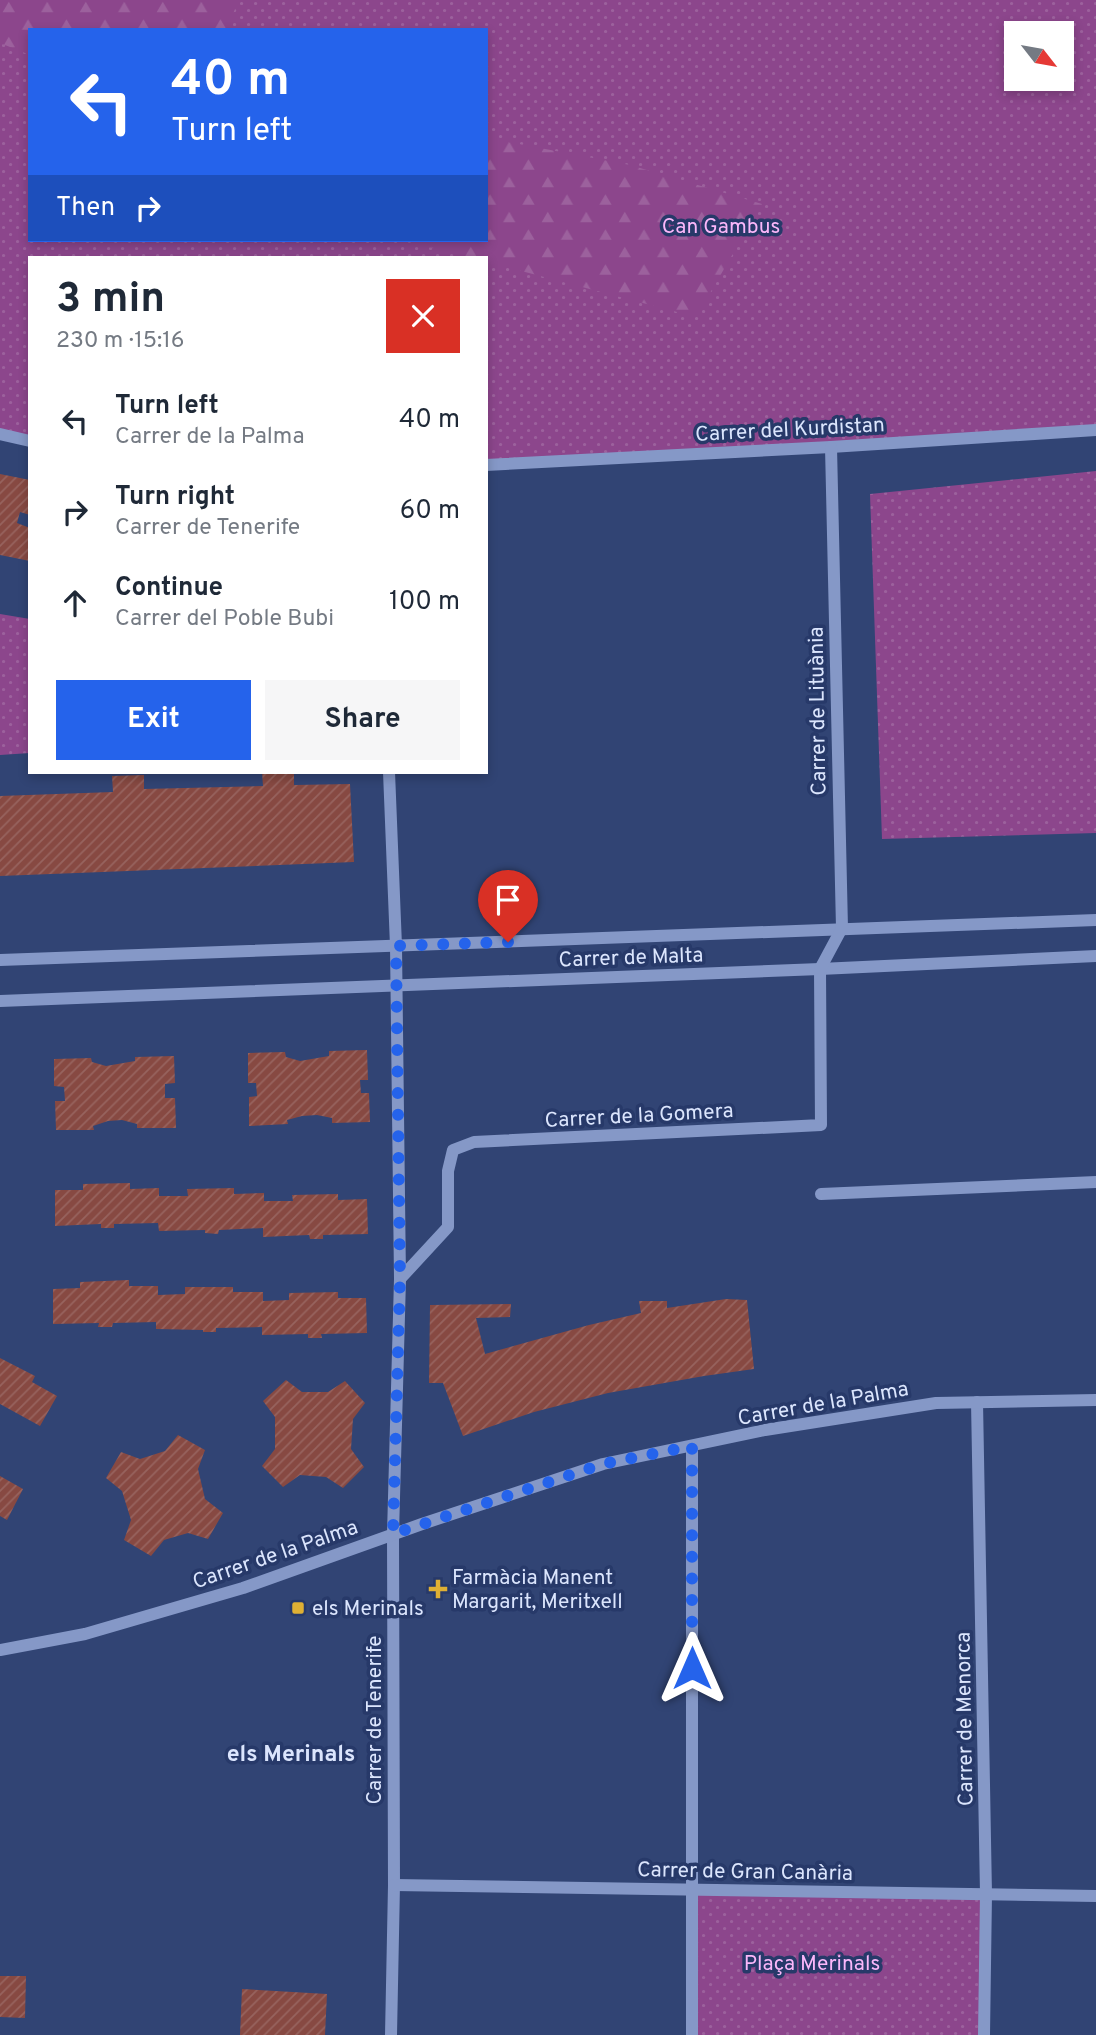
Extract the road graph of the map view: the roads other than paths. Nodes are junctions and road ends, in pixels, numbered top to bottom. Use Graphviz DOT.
graph roads {
  1 [pos="1096,430"];
  2 [pos="0,434"];
  3 [pos="28,440"];
  4 [pos="831,447"];
  5 [pos="488,465"];
  6 [pos="389,774"];
  7 [pos="1096,920"];
  8 [pos="842,928"];
  9 [pos="396,946"];
  10 [pos="1096,956"];
  11 [pos="0,960"];
  12 [pos="820,969"];
  13 [pos="396,986"];
  14 [pos="0,1001"];
  15 [pos="1096,1182"];
  16 [pos="821,1195"];
  17 [pos="400,1279"];
  18 [pos="1096,1401"];
  19 [pos="977,1402"];
  20 [pos="692,1446"];
  21 [pos="393,1534"];
  22 [pos="0,1650"];
  23 [pos="394,1885"];
  24 [pos="693,1890"];
  25 [pos="986,1894"];
  26 [pos="1096,1896"];
  27 [pos="391,2035"];
  28 [pos="692,2035"];
  29 [pos="984,2035"];
  1 -- 4 [label="street, Carrer del Kurdistan"];
  2 -- 3 [label="street"];
  4 -- 5 [label="street, Carrer del Kurdistan"];
  4 -- 8 [label="street, Carrer de Lituània"];
  6 -- 9 [label="street, Carrer de Tenerife"];
  7 -- 8 [label="street, Carrer de Malta"];
  8 -- 9 [label="street, Carrer de Malta"];
  8 -- 12 [label="street, Carrer de Lituània"];
  9 -- 11 [label="street, Carrer de Malta"];
  9 -- 13 [label="street, Carrer de Tenerife"];
  10 -- 12 [label="street, Carrer de Malta"];
  12 -- 13 [label="street, Carrer de Malta"];
  12 -- 17 [label="street, Carrer de la Gomera"];
  13 -- 14 [label="street, Carrer de Malta"];
  13 -- 17 [label="street, Carrer de Tenerife"];
  15 -- 16 [label="street"];
  17 -- 21 [label="street, Carrer de Tenerife"];
  18 -- 19 [label="street, Carrer de la Palma"];
  19 -- 20 [label="street, Carrer de la Palma"];
  19 -- 25 [label="street, Carrer de Menorca"];
  20 -- 21 [label="street, Carrer de la Palma"];
  20 -- 24 [label="street"];
  21 -- 22 [label="street, Carrer de la Palma"];
  21 -- 23 [label="street, Carrer de Tenerife"];
  23 -- 24 [label="street, Carrer de Gran Canària"];
  23 -- 27 [label="street, Carrer de Tenerife"];
  24 -- 25 [label="street, Carrer de Gran Canària"];
  24 -- 28 [label="street"];
  25 -- 26 [label="street, Carrer de Gran Canària"];
  25 -- 29 [label="street, Carrer de Menorca"];
}
